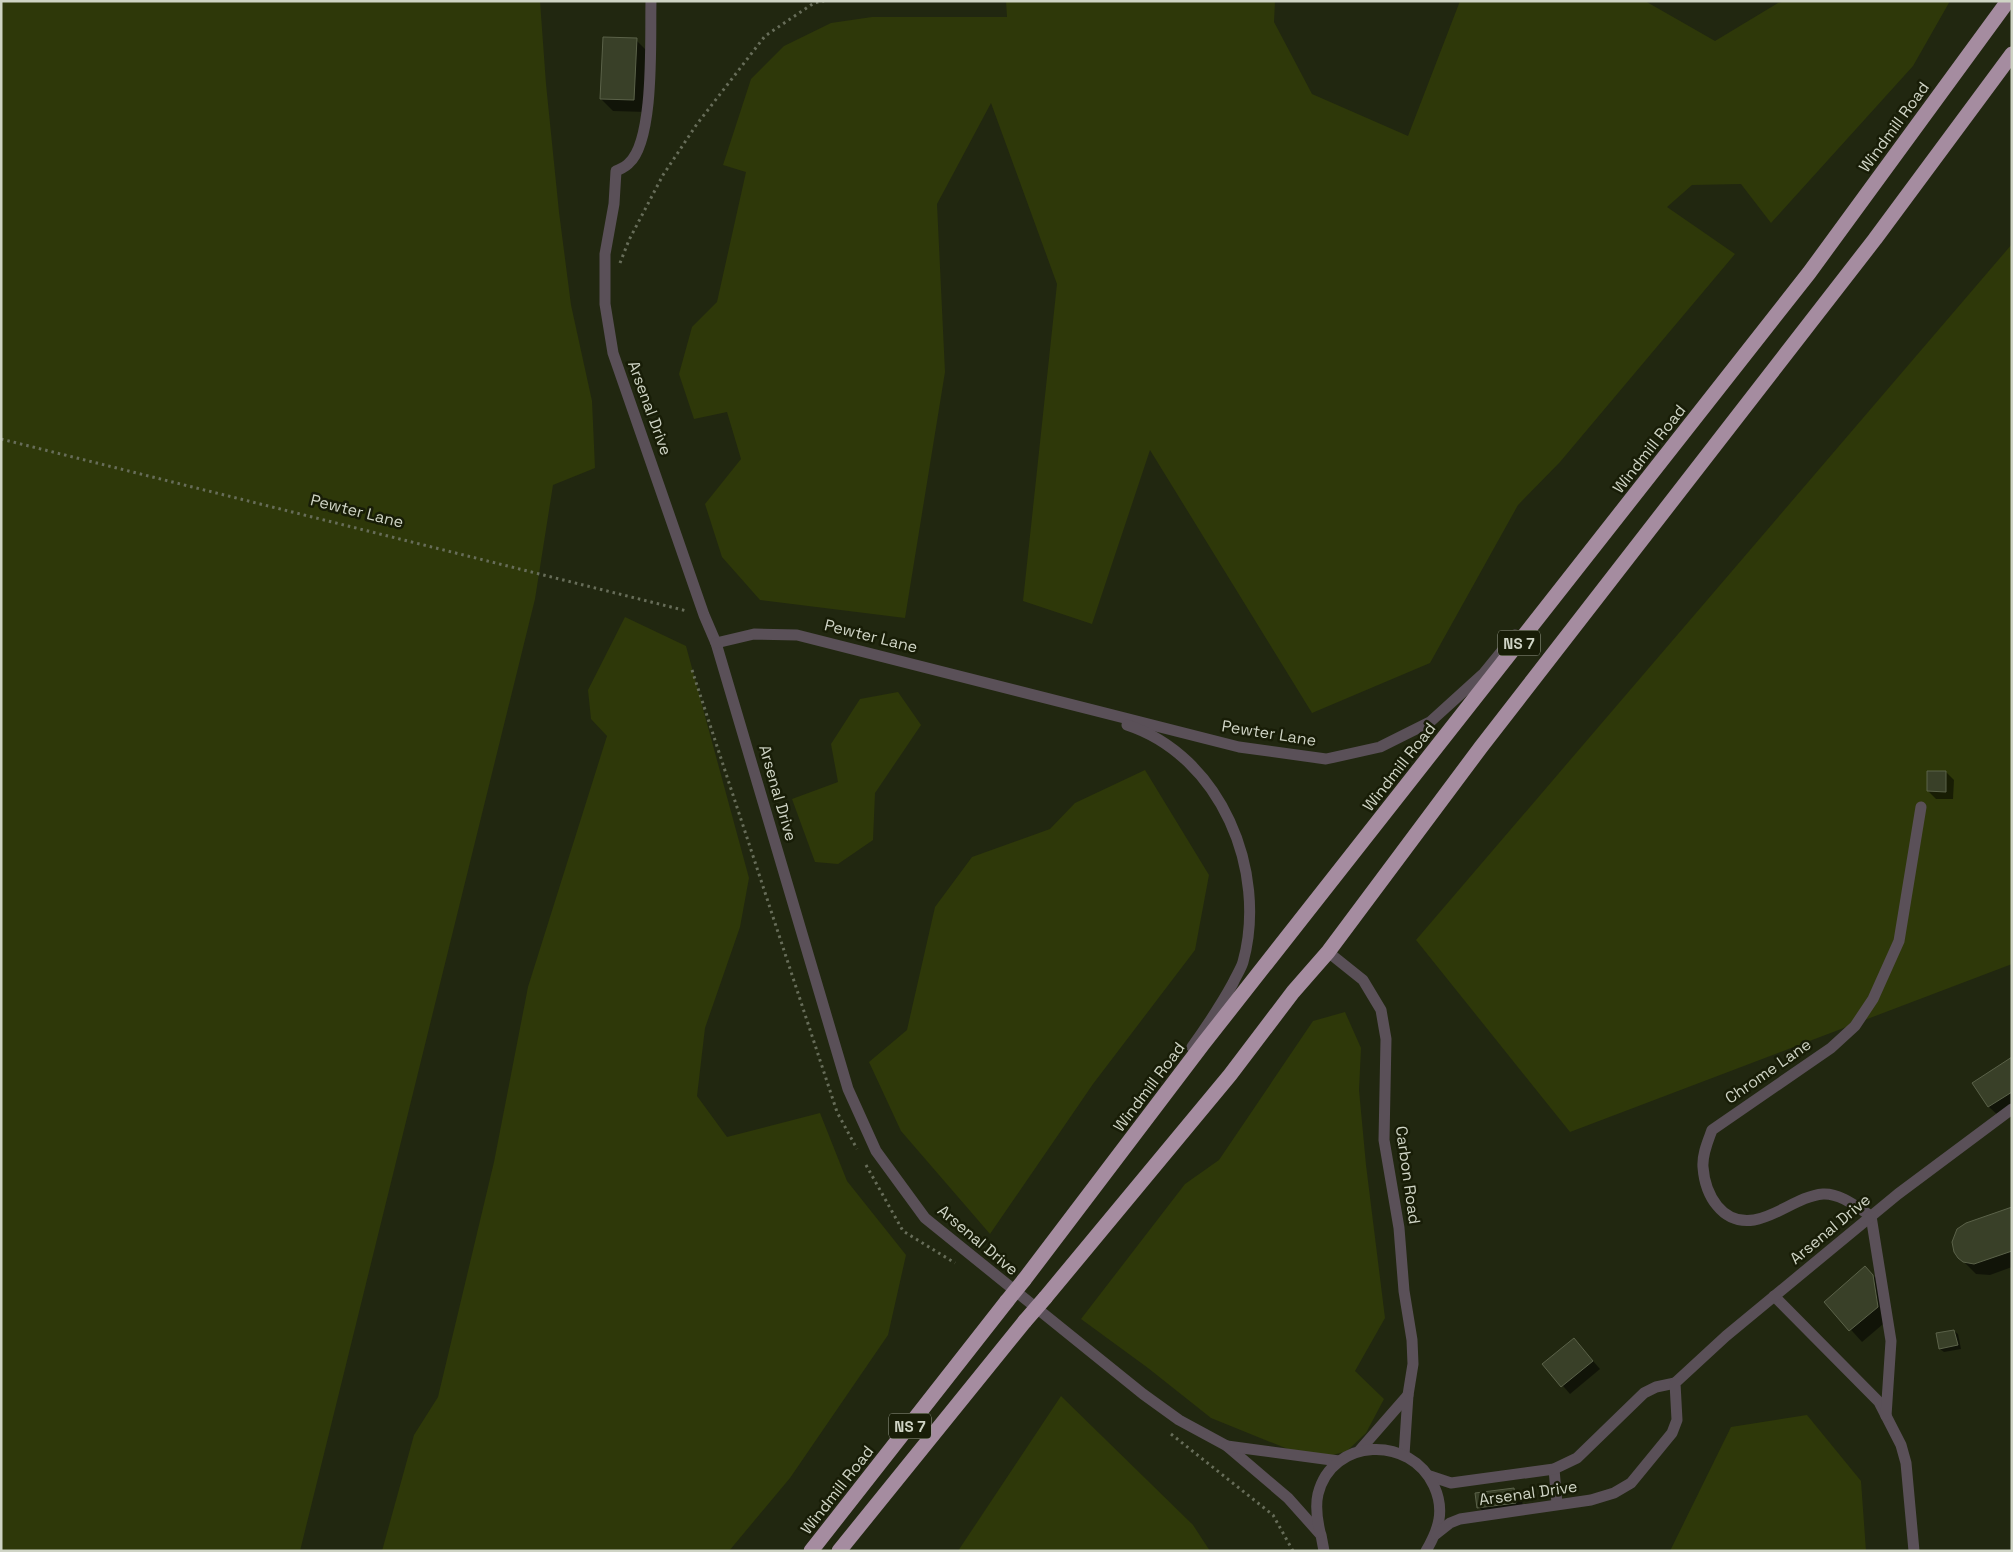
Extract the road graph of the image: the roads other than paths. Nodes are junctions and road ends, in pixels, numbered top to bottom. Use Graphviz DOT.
graph roads {
  1 [pos="651,1"];
  2 [pos="2008,1"];
  3 [pos="2012,54"];
  4 [pos="1610,528"];
  5 [pos="716,642"];
  6 [pos="1045,697"];
  7 [pos="1921,807"];
  8 [pos="1328,952"];
  9 [pos="2012,1109"];
  10 [pos="1129,1142"];
  11 [pos="1871,1216"];
  12 [pos="1774,1296"];
  13 [pos="1675,1383"];
  14 [pos="1408,1394"];
  15 [pos="1886,1416"];
  16 [pos="1227,1446"];
  17 [pos="1359,1452"];
  18 [pos="1404,1455"];
  19 [pos="1339,1461"];
  20 [pos="1554,1469"];
  21 [pos="1430,1476"];
  22 [pos="1557,1504"];
  23 [pos="1436,1534"];
  24 [pos="1321,1535"];
  25 [pos="811,1551"];
  26 [pos="839,1551"];
  27 [pos="1324,1551"];
  28 [pos="1331,1551"];
  29 [pos="1426,1551"];
  30 [pos="1914,1551"];
  1 -- 5 [label="lane, Arsenal Drive"];
  2 -- 4 [label="highway, Windmill Road / NS 7"];
  3 -- 8 [label="highway, NS 7"];
  4 -- 6 [label="lane, Pewter Lane"];
  4 -- 10 [label="highway, Windmill Road / NS 7"];
  5 -- 6 [label="lane, Pewter Lane"];
  5 -- 16 [label="lane, Arsenal Drive"];
  6 -- 10 [label="lane, Pewter Lane"];
  7 -- 11 [label="lane, Chrome Lane"];
  8 -- 14 [label="lane, Carbon Road"];
  8 -- 26 [label="highway, NS 7, bridge"];
  9 -- 11 [label="lane, Arsenal Drive"];
  10 -- 25 [label="highway, Windmill Road / NS 7, bridge"];
  11 -- 12 [label="lane, Arsenal Drive"];
  11 -- 15 [label="lane"];
  12 -- 13 [label="lane, Arsenal Drive"];
  12 -- 15 [label="lane"];
  13 -- 20 [label="lane, Arsenal Drive"];
  13 -- 22 [label="lane, Arsenal Drive"];
  14 -- 17 [label="lane"];
  14 -- 18 [label="lane, Carbon Road"];
  15 -- 30 [label="lane"];
  16 -- 19 [label="lane, Arsenal Drive"];
  16 -- 24 [label="lane, Arsenal Drive"];
  17 -- 18 [label="lane"];
  17 -- 19 [label="lane"];
  18 -- 21 [label="lane"];
  19 -- 24 [label="lane"];
  20 -- 21 [label="lane, Arsenal Drive"];
  20 -- 22 [label="lane"];
  21 -- 23 [label="lane"];
  22 -- 23 [label="lane, Arsenal Drive"];
  23 -- 29 [label="lane"];
  24 -- 27 [label="lane"];
  24 -- 28 [label="lane"];
}
